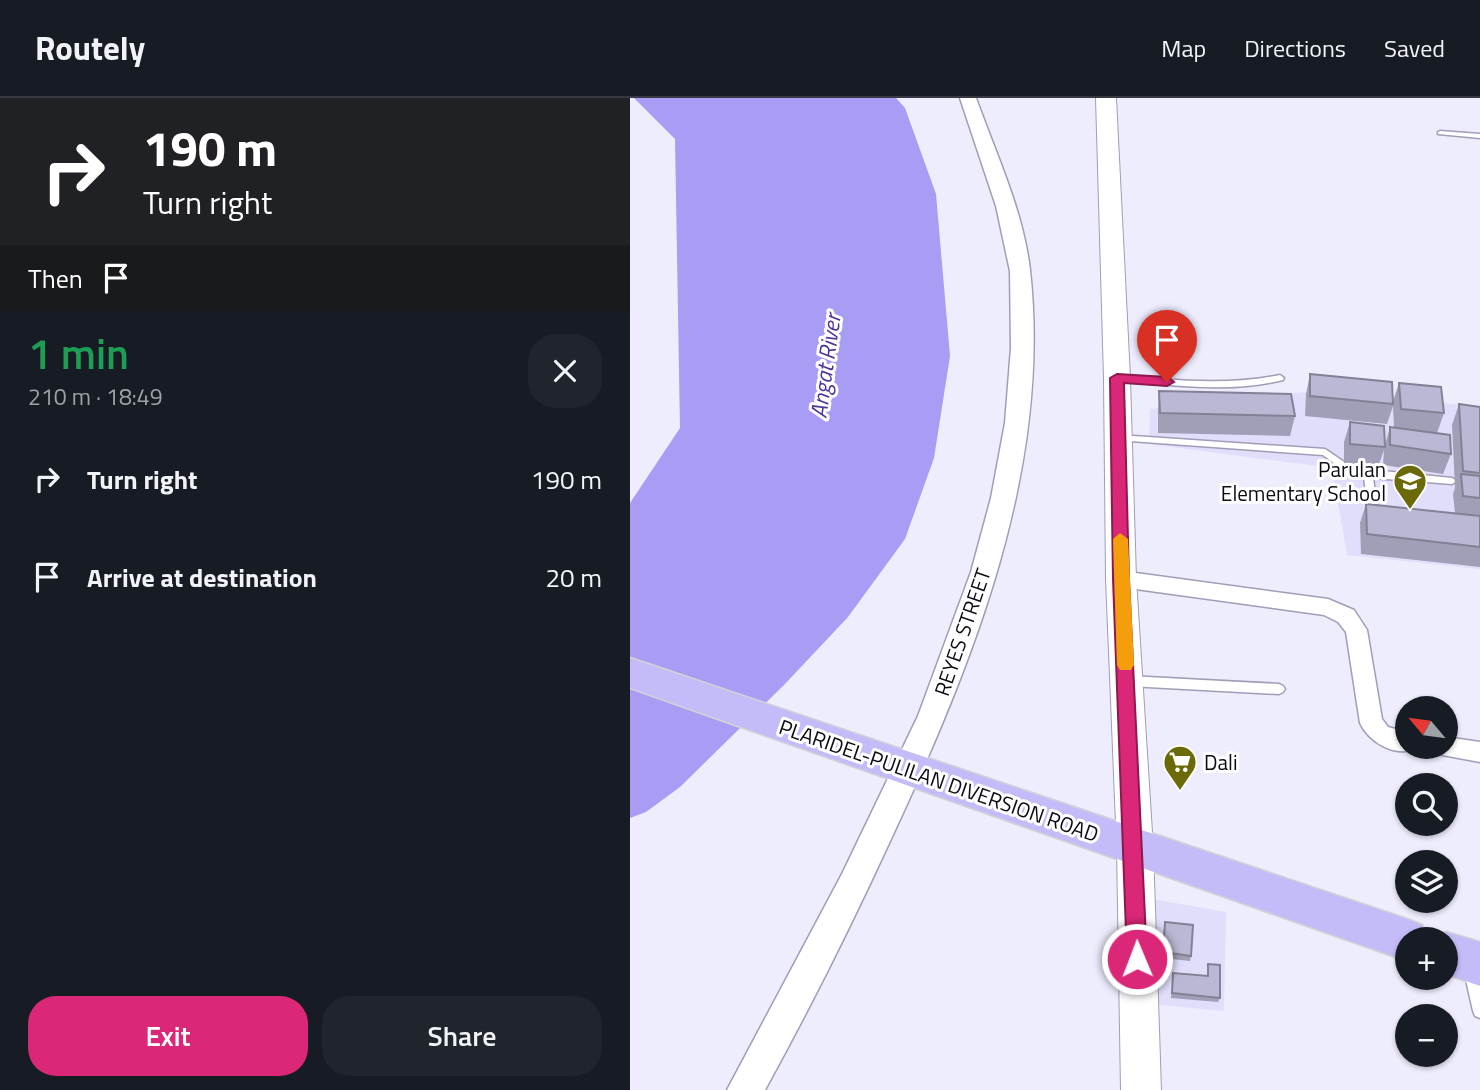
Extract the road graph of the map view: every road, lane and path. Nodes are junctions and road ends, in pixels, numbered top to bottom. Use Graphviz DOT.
graph roads {
  1 [pos="968,98"];
  2 [pos="1106,98"];
  3 [pos="1440,133"];
  4 [pos="1480,136"];
  5 [pos="1117,378"];
  6 [pos="1280,378"];
  7 [pos="1119,438"];
  8 [pos="1368,474"];
  9 [pos="1452,481"];
  10 [pos="1374,520"];
  11 [pos="1121,579"];
  12 [pos="630,673"];
  13 [pos="1126,680"];
  14 [pos="1279,689"];
  15 [pos="1395,739"];
  16 [pos="1458,749"];
  17 [pos="1480,752"];
  18 [pos="911,768"];
  19 [pos="1135,848"];
  20 [pos="1395,936"];
  21 [pos="1465,960"];
  22 [pos="1480,1011"];
  23 [pos="745,1090"];
  24 [pos="1141,1090"];
  1 -- 18 [label="street, REYES STREET"];
  2 -- 5 [label="main road"];
  3 -- 4 [label="lane"];
  5 -- 6 [label="lane"];
  5 -- 7 [label="main road"];
  7 -- 8 [label="lane"];
  7 -- 11 [label="main road"];
  8 -- 9 [label="lane"];
  8 -- 10 [label="lane"];
  11 -- 13 [label="main road"];
  11 -- 15 [label="street"];
  12 -- 18 [label="highway, PLARIDEL-PULILAN DIVERSION ROAD"];
  13 -- 14 [label="lane"];
  13 -- 19 [label="main road"];
  16 -- 17 [label="street"];
  18 -- 19 [label="highway, PLARIDEL-PULILAN DIVERSION ROAD"];
  18 -- 23 [label="street, REYES STREET"];
  19 -- 20 [label="highway, PLARIDEL-PULILAN DIVERSION ROAD"];
  19 -- 24 [label="main road"];
  21 -- 22 [label="lane"];
}
